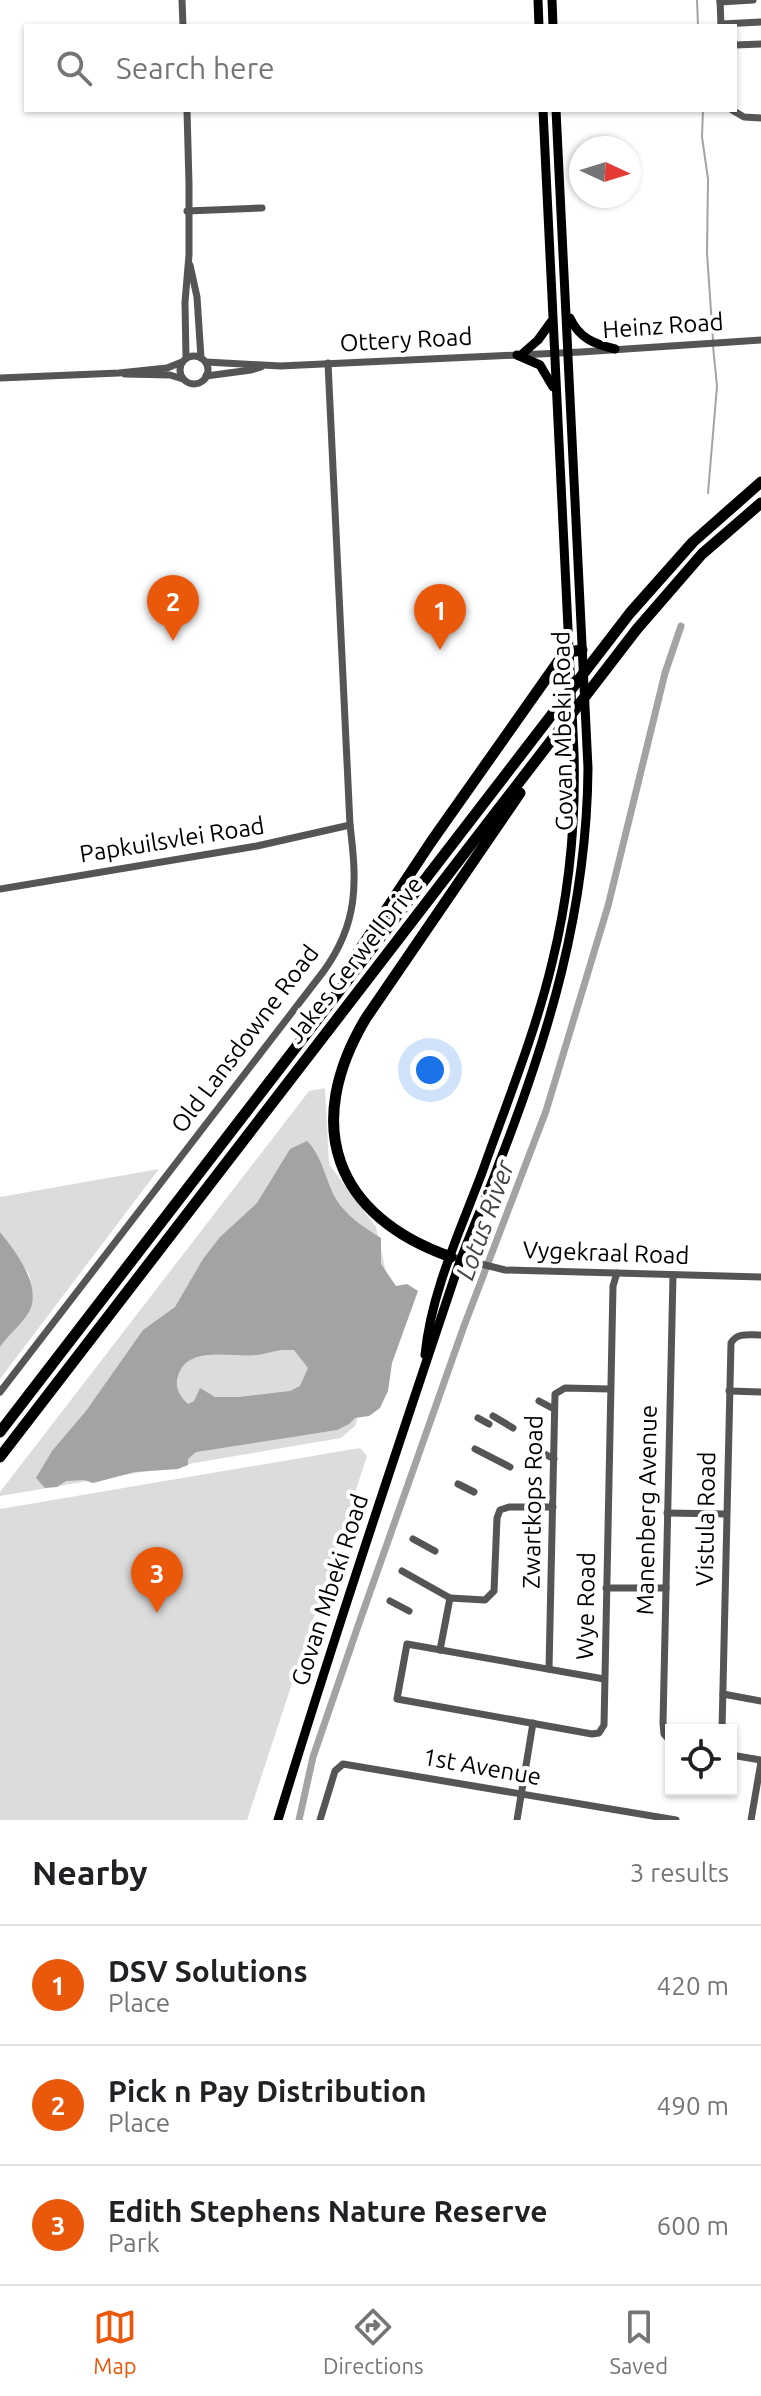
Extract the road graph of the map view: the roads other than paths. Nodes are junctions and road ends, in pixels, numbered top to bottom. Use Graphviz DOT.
graph roads {
  1 [pos="182,0"];
  2 [pos="538,0"];
  3 [pos="552,0"];
  4 [pos="753,0"];
  5 [pos="720,1"];
  6 [pos="761,22"];
  7 [pos="183,24"];
  8 [pos="539,24"];
  9 [pos="553,24"];
  10 [pos="721,24"];
  11 [pos="734,24"];
  12 [pos="761,44"];
  13 [pos="737,45"];
  14 [pos="187,112"];
  15 [pos="543,112"];
  16 [pos="556,112"];
  17 [pos="734,112"];
  18 [pos="761,118"];
  19 [pos="262,208"];
  20 [pos="187,211"];
  21 [pos="189,255"];
  22 [pos="567,311"];
  23 [pos="552,320"];
  24 [pos="761,340"];
  25 [pos="615,349"];
  26 [pos="553,353"];
  27 [pos="569,353"];
  28 [pos="519,355"];
  29 [pos="184,360"];
  30 [pos="204,360"];
  31 [pos="328,363"];
  32 [pos="261,367"];
  33 [pos="119,373"];
  34 [pos="206,376"];
  35 [pos="0,378"];
  36 [pos="183,379"];
  37 [pos="555,390"];
  38 [pos="761,482"];
  39 [pos="761,503"];
  40 [pos="582,650"];
  41 [pos="568,652"];
  42 [pos="549,744"];
  43 [pos="350,825"];
  44 [pos="0,889"];
  45 [pos="290,1056"];
  46 [pos="456,1258"];
  47 [pos="617,1273"];
  48 [pos="673,1275"];
  49 [pos="761,1277"];
  50 [pos="761,1335"];
  51 [pos="610,1389"];
  52 [pos="729,1391"];
  53 [pos="0,1392"];
  54 [pos="761,1392"];
  55 [pos="539,1401"];
  56 [pos="554,1409"];
  57 [pos="478,1418"];
  58 [pos="513,1428"];
  59 [pos="0,1432"];
  60 [pos="532,1447"];
  61 [pos="475,1449"];
  62 [pos="0,1457"];
  63 [pos="554,1459"];
  64 [pos="510,1467"];
  65 [pos="458,1484"];
  66 [pos="474,1492"];
  67 [pos="553,1507"];
  68 [pos="667,1513"];
  69 [pos="726,1514"];
  70 [pos="413,1539"];
  71 [pos="435,1551"];
  72 [pos="402,1571"];
  73 [pos="606,1588"];
  74 [pos="666,1588"];
  75 [pos="450,1598"];
  76 [pos="390,1601"];
  77 [pos="409,1611"];
  78 [pos="440,1650"];
  79 [pos="549,1669"];
  80 [pos="604,1679"];
  81 [pos="723,1694"];
  82 [pos="761,1701"];
  83 [pos="533,1723"];
  84 [pos="722,1724"];
  85 [pos="665,1733"];
  86 [pos="737,1756"];
  87 [pos="761,1761"];
  88 [pos="521,1794"];
  89 [pos="278,1820"];
  90 [pos="320,1820"];
  91 [pos="517,1820"];
  92 [pos="676,1820"];
  93 [pos="751,1820"];
  1 -- 7 [label="street"];
  2 -- 8 [label="main road"];
  3 -- 9 [label="main road"];
  4 -- 5 [label="street"];
  5 -- 10 [label="street"];
  6 -- 11 [label="street"];
  12 -- 13 [label="street"];
  14 -- 20 [label="street"];
  15 -- 23 [label="main road, Govan Mbeki Road"];
  16 -- 22 [label="main road, Govan Mbeki Road"];
  17 -- 18 [label="street"];
  19 -- 20 [label="street"];
  20 -- 21 [label="street"];
  21 -- 29 [label="street"];
  21 -- 30 [label="street"];
  22 -- 25 [label="main road"];
  22 -- 27 [label="main road, Govan Mbeki Road"];
  23 -- 26 [label="main road, Govan Mbeki Road"];
  23 -- 28 [label="main road"];
  24 -- 25 [label="street, Heinz Road"];
  25 -- 27 [label="street, Heinz Road"];
  26 -- 27 [label="street, Heinz Road"];
  26 -- 28 [label="street, Ottery Road"];
  26 -- 37 [label="main road, Govan Mbeki Road"];
  27 -- 40 [label="main road, Govan Mbeki Road"];
  28 -- 31 [label="street, Ottery Road"];
  28 -- 37 [label="main road"];
  29 -- 30 [label="street"];
  29 -- 33 [label="street"];
  29 -- 36 [label="street"];
  30 -- 32 [label="street, Ottery Road"];
  30 -- 34 [label="street"];
  31 -- 32 [label="street, Ottery Road"];
  31 -- 43 [label="street, Old Lansdowne Road"];
  32 -- 34 [label="street, Ottery Road"];
  33 -- 35 [label="street"];
  33 -- 36 [label="street"];
  34 -- 36 [label="street"];
  37 -- 41 [label="main road, Govan Mbeki Road"];
  38 -- 45 [label="highway, Jakes Gerwel Drive"];
  39 -- 42 [label="highway, Jakes Gerwel Drive"];
  40 -- 41 [label="highway"];
  40 -- 46 [label="main road, Govan Mbeki Road"];
  41 -- 45 [label="highway"];
  41 -- 46 [label="main road, Govan Mbeki Road"];
  42 -- 46 [label="highway"];
  42 -- 62 [label="highway, Jakes Gerwel Drive"];
  43 -- 44 [label="street, Papkuilsvlei Road"];
  43 -- 53 [label="street, Old Lansdowne Road"];
  45 -- 59 [label="highway, Jakes Gerwel Drive"];
  46 -- 47 [label="street, Vygekraal Road"];
  46 -- 89 [label="main road, Govan Mbeki Road"];
  47 -- 48 [label="street, Vygekraal Road"];
  47 -- 51 [label="street, Wye Road"];
  48 -- 49 [label="street, Vygekraal Road"];
  48 -- 68 [label="street, Manenberg Avenue"];
  50 -- 52 [label="street, Vistula Road"];
  51 -- 56 [label="street, Zwartkops Road"];
  51 -- 73 [label="street, Wye Road"];
  52 -- 54 [label="street"];
  52 -- 69 [label="street, Vistula Road"];
  55 -- 56 [label="street"];
  56 -- 63 [label="street, Zwartkops Road"];
  57 -- 58 [label="street"];
  60 -- 63 [label="street"];
  61 -- 64 [label="street"];
  63 -- 67 [label="street, Zwartkops Road"];
  65 -- 66 [label="street"];
  67 -- 75 [label="street"];
  67 -- 79 [label="street, Zwartkops Road"];
  68 -- 69 [label="street"];
  68 -- 74 [label="street, Manenberg Avenue"];
  69 -- 81 [label="street, Vistula Road"];
  70 -- 71 [label="street"];
  72 -- 75 [label="street"];
  73 -- 74 [label="street"];
  73 -- 80 [label="street, Wye Road"];
  74 -- 85 [label="street, Manenberg Avenue"];
  75 -- 78 [label="street"];
  76 -- 77 [label="street"];
  78 -- 79 [label="street"];
  78 -- 83 [label="street, Wye Road"];
  79 -- 80 [label="street"];
  80 -- 83 [label="street, Wye Road"];
  81 -- 82 [label="street"];
  81 -- 84 [label="street, Vistula Road"];
  83 -- 88 [label="street"];
  86 -- 87 [label="street"];
  87 -- 93 [label="street"];
  88 -- 90 [label="street, 1st Avenue"];
  88 -- 91 [label="street"];
  88 -- 92 [label="street, 1st Avenue"];
}
